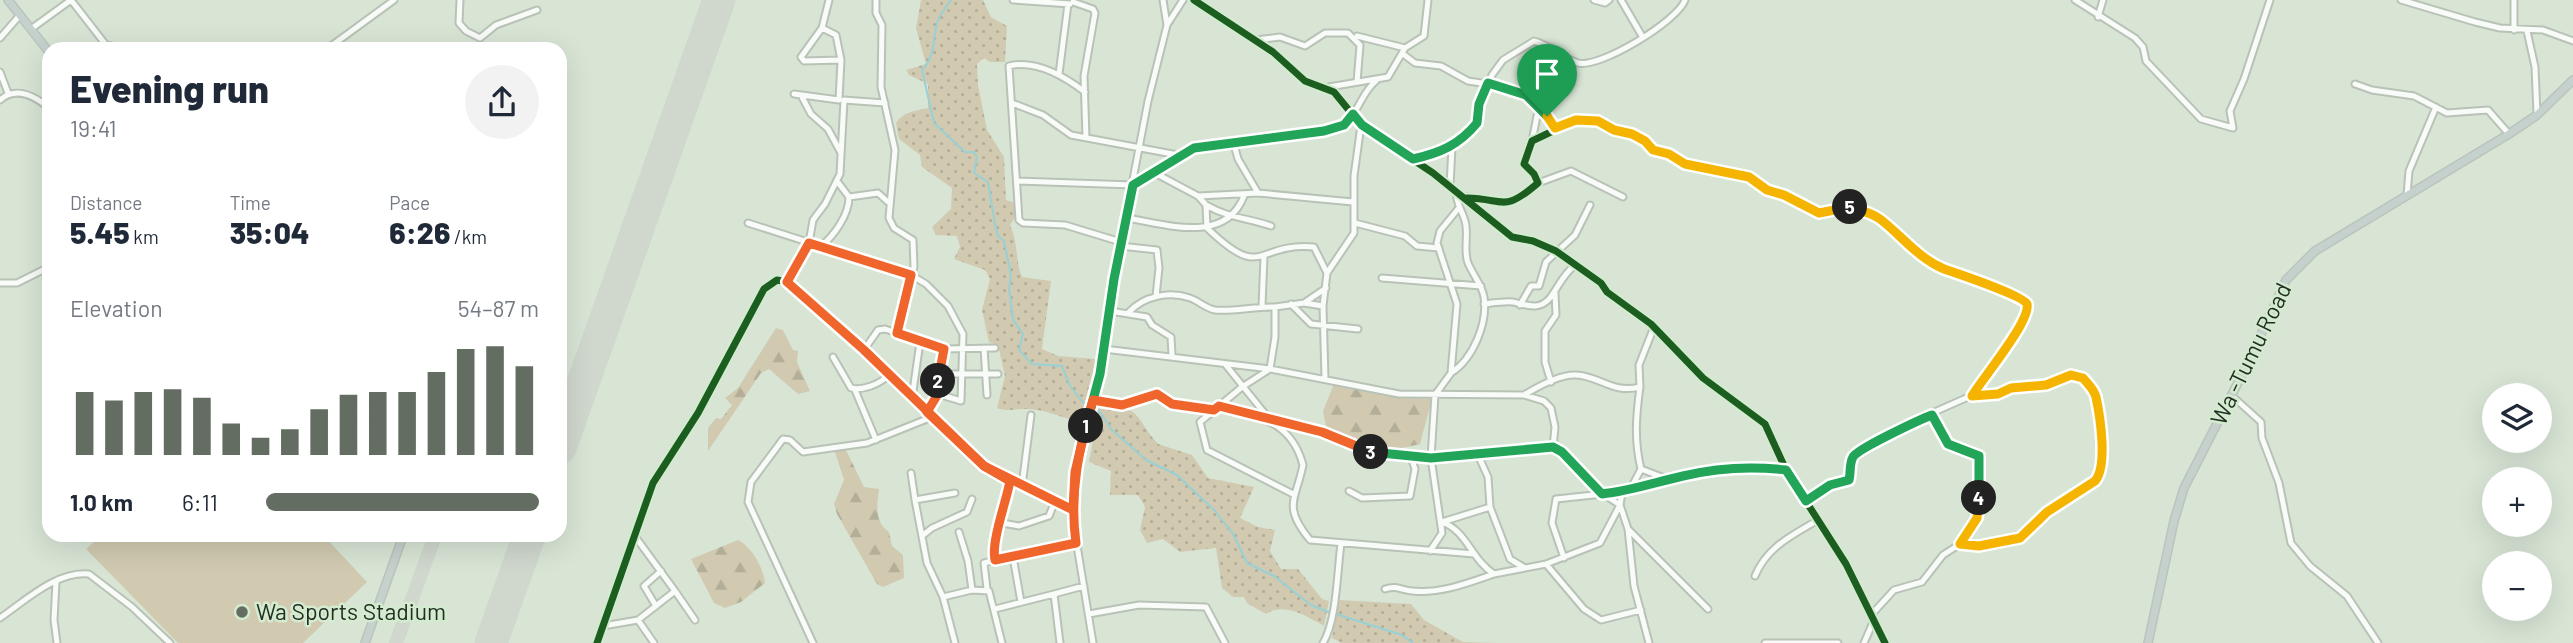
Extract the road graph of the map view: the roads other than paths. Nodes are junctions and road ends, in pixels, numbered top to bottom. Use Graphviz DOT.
graph roads {
  1 [pos="8,0"];
  2 [pos="394,0"];
  3 [pos="460,0"];
  4 [pos="829,0"];
  5 [pos="876,0"];
  6 [pos="1013,0"];
  7 [pos="1163,0"];
  8 [pos="1183,0"];
  9 [pos="1194,0"];
  10 [pos="1428,0"];
  11 [pos="1594,0"];
  12 [pos="1609,0"];
  13 [pos="1621,0"];
  14 [pos="1685,0"];
  15 [pos="2075,0"];
  16 [pos="2103,0"];
  17 [pos="2267,0"];
  18 [pos="2401,0"];
  19 [pos="2437,0"];
  20 [pos="2514,0"];
  21 [pos="68,1"];
  22 [pos="1072,2"];
  23 [pos="537,10"];
  24 [pos="2435,10"];
  25 [pos="20,15"];
  26 [pos="2098,17"];
  27 [pos="1167,25"];
  28 [pos="822,27"];
  29 [pos="31,29"];
  30 [pos="2514,30"];
  31 [pos="2527,31"];
  32 [pos="1354,36"];
  33 [pos="1642,36"];
  34 [pos="0,38"];
  35 [pos="1256,40"];
  36 [pos="2573,41"];
  37 [pos="103,42"];
  38 [pos="337,42"];
  39 [pos="42,43"];
  40 [pos="1404,51"];
  41 [pos="841,60"];
  42 [pos="0,72"];
  43 [pos="1059,74"];
  44 [pos="2573,80"];
  45 [pos="1359,81"];
  46 [pos="1377,81"];
  47 [pos="1488,83"];
  48 [pos="2355,84"];
  49 [pos="1323,87"];
  50 [pos="1368,87"];
  51 [pos="1085,92"];
  52 [pos="8,93"];
  53 [pos="794,94"];
  54 [pos="802,97"];
  55 [pos="0,100"];
  56 [pos="841,100"];
  57 [pos="885,103"];
  58 [pos="1012,103"];
  59 [pos="42,104"];
  60 [pos="2436,107"];
  61 [pos="1543,110"];
  62 [pos="1353,114"];
  63 [pos="2537,115"];
  64 [pos="1362,125"];
  65 [pos="1555,128"];
  66 [pos="2509,135"];
  67 [pos="1086,138"];
  68 [pos="1233,141"];
  69 [pos="1532,141"];
  70 [pos="1452,147"];
  71 [pos="1140,148"];
  72 [pos="841,154"];
  73 [pos="1178,155"];
  74 [pos="1413,159"];
  75 [pos="1153,172"];
  76 [pos="837,181"];
  77 [pos="1017,181"];
  78 [pos="1538,183"];
  79 [pos="1133,185"];
  80 [pos="1453,188"];
  81 [pos="1258,193"];
  82 [pos="1198,196"];
  83 [pos="1244,196"];
  84 [pos="849,197"];
  85 [pos="1465,197"];
  86 [pos="1623,197"];
  87 [pos="2406,198"];
  88 [pos="1353,202"];
  89 [pos="889,205"];
  90 [pos="1206,205"];
  91 [pos="1590,205"];
  92 [pos="1458,209"];
  93 [pos="1126,218"];
  94 [pos="1229,218"];
  95 [pos="748,223"];
  96 [pos="1355,223"];
  97 [pos="1271,226"];
  98 [pos="1207,228"];
  99 [pos="809,243"];
  100 [pos="1121,244"];
  101 [pos="820,247"];
  102 [pos="1439,248"];
  103 [pos="1556,251"];
  104 [pos="1264,257"];
  105 [pos="1574,266"];
  106 [pos="42,270"];
  107 [pos="1327,273"];
  108 [pos="911,275"];
  109 [pos="1382,278"];
  110 [pos="787,282"];
  111 [pos="0,283"];
  112 [pos="1451,283"];
  113 [pos="1481,286"];
  114 [pos="1325,288"];
  115 [pos="1555,290"];
  116 [pos="1156,296"];
  117 [pos="1304,303"];
  118 [pos="1291,304"];
  119 [pos="1484,304"];
  120 [pos="1521,305"];
  121 [pos="1262,306"];
  122 [pos="1324,306"];
  123 [pos="1275,307"];
  124 [pos="1110,311"];
  125 [pos="1129,312"];
  126 [pos="1325,323"];
  127 [pos="1654,327"];
  128 [pos="1358,329"];
  129 [pos="897,333"];
  130 [pos="920,342"];
  131 [pos="984,348"];
  132 [pos="995,348"];
  133 [pos="944,349"];
  134 [pos="962,349"];
  135 [pos="1104,349"];
  136 [pos="864,350"];
  137 [pos="1172,355"];
  138 [pos="834,357"];
  139 [pos="1225,364"];
  140 [pos="1270,369"];
  141 [pos="963,373"];
  142 [pos="985,373"];
  143 [pos="999,373"];
  144 [pos="1451,373"];
  145 [pos="939,374"];
  146 [pos="888,376"];
  147 [pos="1325,379"];
  148 [pos="1551,382"];
  149 [pos="1242,387"];
  150 [pos="1640,387"];
  151 [pos="855,390"];
  152 [pos="938,394"];
  153 [pos="987,395"];
  154 [pos="1435,395"];
  155 [pos="1524,395"];
  156 [pos="2231,395"];
  157 [pos="1972,396"];
  158 [pos="912,398"];
  159 [pos="1093,400"];
  160 [pos="1217,408"];
  161 [pos="930,415"];
  162 [pos="1031,415"];
  163 [pos="1932,415"];
  164 [pos="1273,421"];
  165 [pos="876,440"];
  166 [pos="1553,447"];
  167 [pos="1478,456"];
  168 [pos="1411,457"];
  169 [pos="1431,458"];
  170 [pos="1641,468"];
  171 [pos="1786,470"];
  172 [pos="911,473"];
  173 [pos="1668,480"];
  174 [pos="1010,481"];
  175 [pos="1022,486"];
  176 [pos="1630,490"];
  177 [pos="1349,491"];
  178 [pos="1622,492"];
  179 [pos="955,494"];
  180 [pos="1293,494"];
  181 [pos="1602,494"];
  182 [pos="972,499"];
  183 [pos="915,500"];
  184 [pos="1806,501"];
  185 [pos="1055,502"];
  186 [pos="1619,505"];
  187 [pos="1490,507"];
  188 [pos="1073,510"];
  189 [pos="1818,520"];
  190 [pos="1442,522"];
  191 [pos="1002,523"];
  192 [pos="1628,529"];
  193 [pos="959,532"];
  194 [pos="634,535"];
  195 [pos="922,536"];
  196 [pos="400,542"];
  197 [pos="1076,543"];
  198 [pos="1341,544"];
  199 [pos="1960,544"];
  200 [pos="1430,551"];
  201 [pos="1474,554"];
  202 [pos="1013,557"];
  203 [pos="1563,558"];
  204 [pos="995,560"];
  205 [pos="968,561"];
  206 [pos="984,563"];
  207 [pos="1546,564"];
  208 [pos="1528,569"];
  209 [pos="662,571"];
  210 [pos="1493,574"];
  211 [pos="1755,576"];
  212 [pos="57,582"];
  213 [pos="1084,586"];
  214 [pos="987,589"];
  215 [pos="1385,589"];
  216 [pos="972,590"];
  217 [pos="675,591"];
  218 [pos="1054,594"];
  219 [pos="943,597"];
  220 [pos="1021,601"];
  221 [pos="656,606"];
  222 [pos="995,609"];
  223 [pos="1708,609"];
  224 [pos="1641,610"];
  225 [pos="1089,614"];
  226 [pos="1873,617"];
  227 [pos="0,618"];
  228 [pos="638,620"];
  229 [pos="695,620"];
  230 [pos="603,626"];
  231 [pos="2148,642"];
  232 [pos="57,643"];
  233 [pos="170,643"];
  234 [pos="365,643"];
  235 [pos="597,643"];
  236 [pos="654,643"];
  237 [pos="813,643"];
  238 [pos="955,643"];
  239 [pos="1002,643"];
  240 [pos="1060,643"];
  241 [pos="1093,643"];
  242 [pos="1225,643"];
  243 [pos="1323,643"];
  244 [pos="1649,643"];
  245 [pos="1765,643"];
  246 [pos="1830,643"];
  247 [pos="1838,643"];
  248 [pos="1864,643"];
  249 [pos="1885,643"];
  250 [pos="2378,643"];
  1 -- 25 [label="highway"];
  2 -- 38 [label="street"];
  3 -- 23 [label="street"];
  4 -- 28 [label="street"];
  5 -- 57 [label="street"];
  6 -- 22 [label="street"];
  7 -- 27 [label="street"];
  8 -- 27 [label="street"];
  9 -- 35 [label="street"];
  10 -- 40 [label="street"];
  11 -- 12 [label="street"];
  13 -- 33 [label="street"];
  14 -- 33 [label="street"];
  15 -- 26 [label="street"];
  16 -- 26 [label="street"];
  17 -- 26 [label="street"];
  18 -- 24 [label="street"];
  19 -- 24 [label="street"];
  20 -- 30 [label="street"];
  21 -- 29 [label="street"];
  21 -- 37 [label="street"];
  22 -- 43 [label="street"];
  22 -- 51 [label="street"];
  24 -- 30 [label="street"];
  25 -- 29 [label="highway"];
  25 -- 34 [label="street"];
  27 -- 71 [label="street"];
  28 -- 41 [label="street"];
  28 -- 41 [label="street"];
  29 -- 39 [label="highway"];
  30 -- 31 [label="street"];
  31 -- 36 [label="street"];
  31 -- 63 [label="street"];
  32 -- 35 [label="street"];
  32 -- 40 [label="street"];
  32 -- 45 [label="street"];
  33 -- 47 [label="street"];
  35 -- 49 [label="street"];
  40 -- 46 [label="street"];
  40 -- 47 [label="street"];
  41 -- 56 [label="street"];
  42 -- 52 [label="street"];
  43 -- 51 [label="street"];
  43 -- 58 [label="street"];
  44 -- 63 [label="highway, Wa -Tumu Road"];
  45 -- 46 [label="street"];
  45 -- 49 [label="street"];
  45 -- 50 [label="street"];
  46 -- 50 [label="street"];
  47 -- 61 [label="street"];
  47 -- 70 [label="street"];
  48 -- 60 [label="street"];
  49 -- 62 [label="street"];
  50 -- 62 [label="street"];
  51 -- 67 [label="street"];
  52 -- 55 [label="street"];
  52 -- 59 [label="street"];
  53 -- 54 [label="street"];
  54 -- 56 [label="street"];
  54 -- 72 [label="street"];
  56 -- 57 [label="street"];
  56 -- 72 [label="street"];
  57 -- 89 [label="street"];
  58 -- 67 [label="street"];
  58 -- 77 [label="street"];
  60 -- 66 [label="street"];
  60 -- 87 [label="street"];
  61 -- 65 [label="street"];
  61 -- 69 [label="street"];
  62 -- 64 [label="street"];
  62 -- 68 [label="street"];
  63 -- 66 [label="highway, Wa -Tumu Road"];
  64 -- 74 [label="street"];
  64 -- 88 [label="street"];
  65 -- 69 [label="street"];
  65 -- 157 [label="street"];
  66 -- 87 [label="highway, Wa -Tumu Road"];
  67 -- 71 [label="street"];
  68 -- 73 [label="street"];
  68 -- 81 [label="street"];
  69 -- 78 [label="street"];
  70 -- 74 [label="street"];
  70 -- 80 [label="street"];
  71 -- 73 [label="street"];
  71 -- 79 [label="street"];
  72 -- 76 [label="street"];
  73 -- 75 [label="street"];
  74 -- 80 [label="street"];
  75 -- 79 [label="street"];
  75 -- 82 [label="street"];
  76 -- 84 [label="street"];
  76 -- 99 [label="street"];
  77 -- 79 [label="street"];
  77 -- 100 [label="street"];
  78 -- 85 [label="street"];
  78 -- 86 [label="street"];
  79 -- 93 [label="street"];
  80 -- 85 [label="street"];
  80 -- 92 [label="street"];
  81 -- 83 [label="street"];
  81 -- 88 [label="street"];
  82 -- 83 [label="street"];
  82 -- 90 [label="street"];
  83 -- 94 [label="street"];
  84 -- 89 [label="street"];
  84 -- 101 [label="street"];
  85 -- 103 [label="street"];
  87 -- 156 [label="highway, Wa -Tumu Road"];
  88 -- 96 [label="street"];
  89 -- 108 [label="street"];
  90 -- 94 [label="street"];
  90 -- 98 [label="street"];
  91 -- 103 [label="street"];
  92 -- 102 [label="street"];
  92 -- 113 [label="street"];
  93 -- 98 [label="street"];
  93 -- 100 [label="street"];
  94 -- 97 [label="street"];
  94 -- 98 [label="street"];
  95 -- 99 [label="street"];
  96 -- 102 [label="street"];
  96 -- 107 [label="street"];
  98 -- 104 [label="street"];
  99 -- 101 [label="street"];
  99 -- 110 [label="street"];
  100 -- 116 [label="street"];
  100 -- 124 [label="street"];
  101 -- 108 [label="street"];
  102 -- 112 [label="street"];
  103 -- 105 [label="street"];
  103 -- 120 [label="street"];
  104 -- 107 [label="street"];
  104 -- 121 [label="street"];
  105 -- 115 [label="street"];
  105 -- 127 [label="street"];
  106 -- 111 [label="street"];
  107 -- 114 [label="street"];
  108 -- 129 [label="street"];
  108 -- 134 [label="street"];
  109 -- 112 [label="street"];
  110 -- 136 [label="street"];
  110 -- 194 [label="street"];
  112 -- 113 [label="street"];
  112 -- 144 [label="street"];
  113 -- 119 [label="street"];
  114 -- 117 [label="street"];
  114 -- 122 [label="street"];
  115 -- 120 [label="street"];
  115 -- 148 [label="street"];
  116 -- 121 [label="street"];
  116 -- 125 [label="street"];
  117 -- 118 [label="street"];
  117 -- 122 [label="street"];
  118 -- 123 [label="street"];
  118 -- 126 [label="street"];
  119 -- 120 [label="street"];
  119 -- 144 [label="street"];
  121 -- 123 [label="street"];
  122 -- 126 [label="street"];
  123 -- 140 [label="street"];
  124 -- 125 [label="street"];
  124 -- 135 [label="street"];
  125 -- 137 [label="street"];
  126 -- 128 [label="street"];
  126 -- 147 [label="street"];
  127 -- 150 [label="street"];
  127 -- 171 [label="street"];
  129 -- 130 [label="street"];
  129 -- 136 [label="street"];
  130 -- 133 [label="street"];
  130 -- 158 [label="street"];
  131 -- 132 [label="street"];
  131 -- 134 [label="street"];
  131 -- 142 [label="street"];
  133 -- 134 [label="street"];
  133 -- 145 [label="street"];
  134 -- 141 [label="street"];
  135 -- 137 [label="street"];
  135 -- 159 [label="street"];
  136 -- 146 [label="street"];
  137 -- 139 [label="street"];
  138 -- 151 [label="street"];
  139 -- 140 [label="street"];
  139 -- 149 [label="street"];
  140 -- 147 [label="street"];
  140 -- 149 [label="street"];
  141 -- 142 [label="street"];
  141 -- 145 [label="street"];
  141 -- 152 [label="street"];
  142 -- 143 [label="street"];
  142 -- 153 [label="street"];
  144 -- 154 [label="street"];
  145 -- 152 [label="street"];
  146 -- 151 [label="street"];
  146 -- 158 [label="street"];
  147 -- 154 [label="street"];
  148 -- 150 [label="street"];
  148 -- 155 [label="street"];
  149 -- 160 [label="street"];
  149 -- 164 [label="street"];
  150 -- 170 [label="street"];
  151 -- 165 [label="street"];
  152 -- 161 [label="street"];
  154 -- 155 [label="street"];
  154 -- 169 [label="street"];
  155 -- 166 [label="street"];
  156 -- 231 [label="highway, Wa -Tumu Road"];
  156 -- 250 [label="street"];
  157 -- 163 [label="street"];
  157 -- 199 [label="street"];
  158 -- 161 [label="street"];
  159 -- 160 [label="street"];
  159 -- 188 [label="street"];
  160 -- 164 [label="street"];
  160 -- 180 [label="street"];
  161 -- 165 [label="street"];
  161 -- 174 [label="street"];
  162 -- 175 [label="street"];
  163 -- 184 [label="street"];
  163 -- 199 [label="street"];
  164 -- 168 [label="street"];
  164 -- 180 [label="street"];
  165 -- 237 [label="street"];
  166 -- 167 [label="street"];
  166 -- 181 [label="street"];
  167 -- 169 [label="street"];
  167 -- 187 [label="street"];
  168 -- 169 [label="street"];
  168 -- 177 [label="street"];
  169 -- 190 [label="street"];
  170 -- 173 [label="street"];
  170 -- 176 [label="street"];
  171 -- 173 [label="street"];
  171 -- 184 [label="street"];
  172 -- 183 [label="street"];
  173 -- 176 [label="street"];
  174 -- 175 [label="street"];
  174 -- 191 [label="street"];
  175 -- 185 [label="street"];
  176 -- 178 [label="street"];
  178 -- 181 [label="street"];
  178 -- 186 [label="street"];
  179 -- 183 [label="street"];
  180 -- 198 [label="street"];
  181 -- 186 [label="street"];
  181 -- 203 [label="street"];
  182 -- 195 [label="street"];
  183 -- 195 [label="street"];
  184 -- 189 [label="street"];
  185 -- 188 [label="street"];
  185 -- 191 [label="street"];
  186 -- 192 [label="street"];
  186 -- 203 [label="street"];
  187 -- 190 [label="street"];
  187 -- 208 [label="street"];
  188 -- 197 [label="street"];
  189 -- 211 [label="street"];
  189 -- 226 [label="street"];
  190 -- 200 [label="street"];
  190 -- 201 [label="street"];
  191 -- 204 [label="street"];
  192 -- 223 [label="street"];
  192 -- 224 [label="street"];
  193 -- 205 [label="street"];
  194 -- 209 [label="street"];
  194 -- 230 [label="street"];
  195 -- 219 [label="street"];
  196 -- 234 [label="highway"];
  197 -- 202 [label="street"];
  197 -- 213 [label="street"];
  198 -- 200 [label="street"];
  198 -- 243 [label="street"];
  199 -- 226 [label="street"];
  200 -- 201 [label="street"];
  201 -- 210 [label="street"];
  202 -- 204 [label="street"];
  202 -- 220 [label="street"];
  203 -- 207 [label="street"];
  204 -- 206 [label="street"];
  205 -- 206 [label="street"];
  205 -- 216 [label="street"];
  206 -- 214 [label="street"];
  207 -- 208 [label="street"];
  207 -- 224 [label="street"];
  208 -- 210 [label="street"];
  209 -- 217 [label="street"];
  209 -- 221 [label="street"];
  210 -- 215 [label="street"];
  212 -- 227 [label="street"];
  212 -- 232 [label="street"];
  212 -- 233 [label="street"];
  213 -- 218 [label="street"];
  213 -- 225 [label="street"];
  214 -- 216 [label="street"];
  214 -- 222 [label="street"];
  216 -- 219 [label="street"];
  217 -- 221 [label="street"];
  217 -- 229 [label="street"];
  218 -- 220 [label="street"];
  218 -- 240 [label="street"];
  219 -- 238 [label="street"];
  220 -- 222 [label="street"];
  221 -- 228 [label="street"];
  222 -- 239 [label="street"];
  224 -- 244 [label="street"];
  225 -- 241 [label="street"];
  225 -- 242 [label="street"];
  226 -- 248 [label="street"];
  226 -- 249 [label="street"];
  228 -- 230 [label="street"];
  228 -- 236 [label="street"];
  230 -- 235 [label="street"];
  245 -- 246 [label="street"];
  246 -- 247 [label="street"];
}
